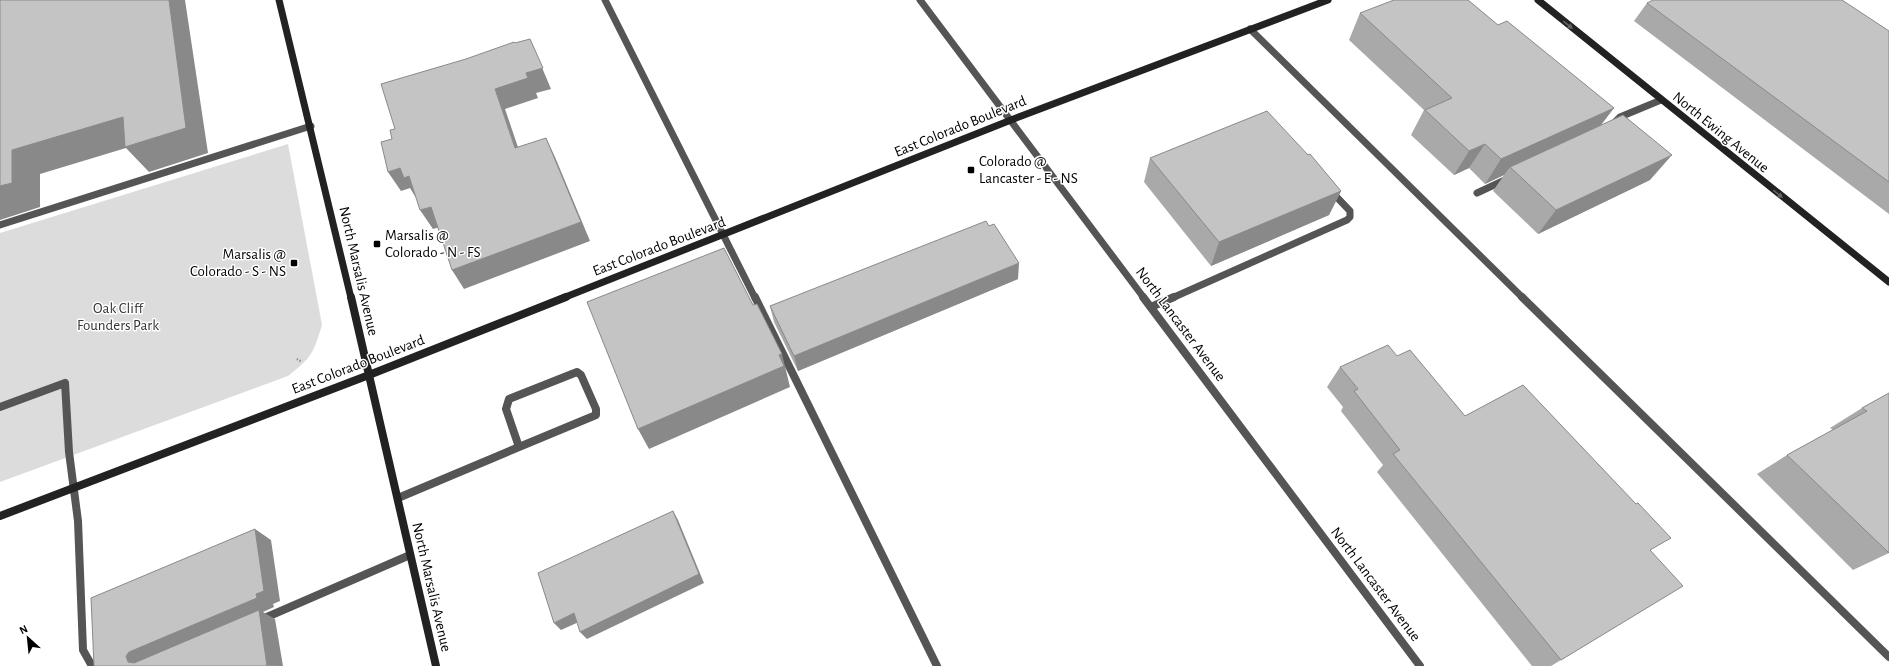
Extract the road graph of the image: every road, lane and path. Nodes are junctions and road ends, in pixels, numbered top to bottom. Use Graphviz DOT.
graph roads {
  1 [pos="280,0"];
  2 [pos="605,0"];
  3 [pos="920,0"];
  4 [pos="1328,0"];
  5 [pos="1538,0"];
  6 [pos="1250,29"];
  7 [pos="1660,100"];
  8 [pos="1011,120"];
  9 [pos="311,126"];
  10 [pos="1610,130"];
  11 [pos="1513,177"];
  12 [pos="1324,184"];
  13 [pos="1477,193"];
  14 [pos="0,225"];
  15 [pos="724,235"];
  16 [pos="1889,282"];
  17 [pos="1151,307"];
  18 [pos="297,358"];
  19 [pos="302,362"];
  20 [pos="369,375"];
  21 [pos="0,406"];
  22 [pos="518,448"];
  23 [pos="74,488"];
  24 [pos="398,498"];
  25 [pos="0,516"];
  26 [pos="410,555"];
  27 [pos="252,623"];
  28 [pos="1889,657"];
  29 [pos="92,666"];
  30 [pos="436,666"];
  31 [pos="937,666"];
  32 [pos="1420,666"];
  1 -- 9 [label="street, North Marsalis Avenue"];
  2 -- 15 [label="street"];
  3 -- 8 [label="street, North Lancaster Avenue"];
  4 -- 6 [label="street, East Colorado Boulevard"];
  5 -- 7 [label="street, North Ewing Avenue, one-way"];
  6 -- 8 [label="street, East Colorado Boulevard"];
  6 -- 28 [label="street"];
  7 -- 10 [label="street"];
  7 -- 16 [label="street, North Ewing Avenue, one-way"];
  8 -- 15 [label="street, East Colorado Boulevard"];
  8 -- 17 [label="street, North Lancaster Avenue"];
  9 -- 14 [label="street"];
  9 -- 20 [label="street, North Marsalis Avenue"];
  11 -- 13 [label="street"];
  12 -- 17 [label="street"];
  15 -- 20 [label="street, East Colorado Boulevard"];
  15 -- 31 [label="street"];
  17 -- 32 [label="street, North Lancaster Avenue"];
  18 -- 19 [label="path"];
  20 -- 23 [label="street, East Colorado Boulevard"];
  20 -- 24 [label="street, North Marsalis Avenue"];
  21 -- 23 [label="street"];
  22 -- 22 [label="street"];
  22 -- 24 [label="street"];
  23 -- 25 [label="street, East Colorado Boulevard"];
  23 -- 29 [label="street"];
  24 -- 26 [label="street, North Marsalis Avenue"];
  26 -- 27 [label="street"];
  26 -- 30 [label="street, North Marsalis Avenue"];
}
